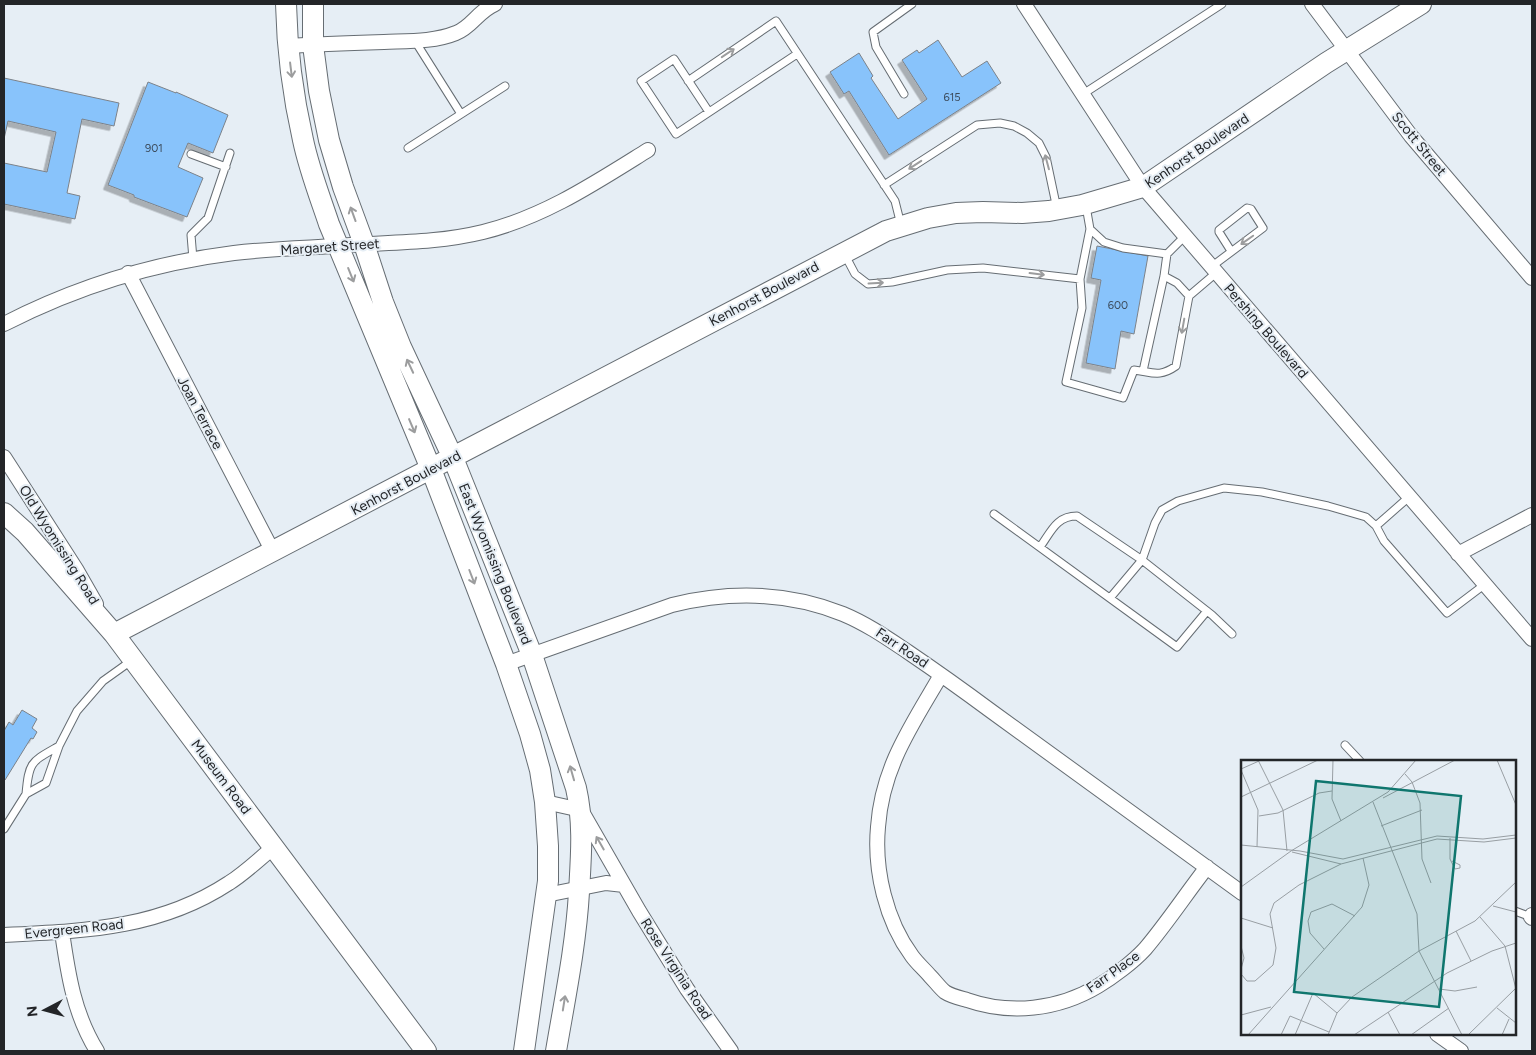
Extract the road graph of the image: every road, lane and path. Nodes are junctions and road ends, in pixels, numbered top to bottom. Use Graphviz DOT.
graph roads {
  1 [pos="286,4"];
  2 [pos="313,4"];
  3 [pos="495,4"];
  4 [pos="912,4"];
  5 [pos="1024,4"];
  6 [pos="1222,4"];
  7 [pos="1312,4"];
  8 [pos="1412,7"];
  9 [pos="479,10"];
  10 [pos="415,41"];
  11 [pos="314,45"];
  12 [pos="288,46"];
  13 [pos="1347,50"];
  14 [pos="797,54"];
  15 [pos="688,81"];
  16 [pos="505,86"];
  17 [pos="904,94"];
  18 [pos="1082,94"];
  19 [pos="709,112"];
  20 [pos="461,114"];
  21 [pos="408,148"];
  22 [pos="648,150"];
  23 [pos="230,153"];
  24 [pos="191,154"];
  25 [pos="226,167"];
  26 [pos="884,186"];
  27 [pos="1143,187"];
  28 [pos="1086,204"];
  29 [pos="1057,209"];
  30 [pos="901,226"];
  31 [pos="1090,229"];
  32 [pos="1185,236"];
  33 [pos="364,244"];
  34 [pos="339,246"];
  35 [pos="844,252"];
  36 [pos="1231,252"];
  37 [pos="1167,254"];
  38 [pos="193,259"];
  39 [pos="1213,270"];
  40 [pos="128,274"];
  41 [pos="1164,276"];
  42 [pos="1080,278"];
  43 [pos="1532,278"];
  44 [pos="1189,296"];
  45 [pos="4,324"];
  46 [pos="1143,371"];
  47 [pos="4,457"];
  48 [pos="453,458"];
  49 [pos="431,469"];
  50 [pos="1409,497"];
  51 [pos="4,513"];
  52 [pos="994,514"];
  53 [pos="1532,515"];
  54 [pos="1376,526"];
  55 [pos="1040,547"];
  56 [pos="273,552"];
  57 [pos="1458,554"];
  58 [pos="1142,560"];
  59 [pos="1484,584"];
  60 [pos="1110,598"];
  61 [pos="1207,612"];
  62 [pos="114,634"];
  63 [pos="1232,634"];
  64 [pos="1532,639"];
  65 [pos="532,655"];
  66 [pos="133,659"];
  67 [pos="506,664"];
  68 [pos="941,675"];
  69 [pos="1345,744"];
  70 [pos="59,746"];
  71 [pos="1359,760"];
  72 [pos="26,794"];
  73 [pos="545,802"];
  74 [pos="581,810"];
  75 [pos="4,829"];
  76 [pos="274,847"];
  77 [pos="1207,868"];
  78 [pos="624,885"];
  79 [pos="579,889"];
  80 [pos="1241,892"];
  81 [pos="546,895"];
  82 [pos="1516,911"];
  83 [pos="1532,916"];
  84 [pos="62,932"];
  85 [pos="4,935"];
  86 [pos="1438,1035"];
  87 [pos="97,1051"];
  88 [pos="426,1051"];
  89 [pos="524,1051"];
  90 [pos="556,1051"];
  91 [pos="731,1051"];
  92 [pos="1461,1051"];
  1 -- 12 [label="street, East Wyomissing Boulevard"];
  2 -- 11 [label="street, East Wyomissing Boulevard"];
  3 -- 9 [label="street"];
  4 -- 17 [label="lane"];
  5 -- 18 [label="street, Pershing Boulevard"];
  6 -- 18 [label="lane"];
  7 -- 13 [label="street, Scott Street"];
  8 -- 13 [label="street, Kenhorst Boulevard"];
  9 -- 10 [label="street"];
  10 -- 11 [label="street"];
  10 -- 20 [label="lane"];
  11 -- 12 [label="street"];
  33 -- 11 [label="street, East Wyomissing Boulevard, one-way"];
  12 -- 34 [label="street, East Wyomissing Boulevard, one-way"];
  13 -- 27 [label="street, Kenhorst Boulevard"];
  13 -- 43 [label="street, Scott Street"];
  15 -- 14 [label="lane, one-way"];
  14 -- 19 [label="lane"];
  14 -- 26 [label="lane"];
  15 -- 19 [label="lane"];
  15 -- 19 [label="lane"];
  16 -- 20 [label="lane"];
  18 -- 27 [label="street, Pershing Boulevard"];
  20 -- 21 [label="lane"];
  22 -- 33 [label="street, Margaret Street"];
  23 -- 25 [label="lane"];
  24 -- 25 [label="lane"];
  25 -- 38 [label="lane"];
  29 -- 26 [label="lane, one-way"];
  26 -- 30 [label="lane"];
  27 -- 28 [label="street, Kenhorst Boulevard"];
  27 -- 32 [label="street, Pershing Boulevard"];
  28 -- 29 [label="street, Kenhorst Boulevard"];
  28 -- 31 [label="lane"];
  29 -- 30 [label="street, Kenhorst Boulevard"];
  30 -- 35 [label="street, Kenhorst Boulevard"];
  31 -- 37 [label="lane"];
  31 -- 42 [label="lane"];
  32 -- 37 [label="lane"];
  32 -- 39 [label="street, Pershing Boulevard"];
  33 -- 34 [label="street, Margaret Street"];
  48 -- 33 [label="street, East Wyomissing Boulevard, one-way"];
  34 -- 38 [label="street, Margaret Street"];
  34 -- 49 [label="street, East Wyomissing Boulevard, one-way"];
  35 -- 42 [label="lane, one-way"];
  35 -- 48 [label="street, Kenhorst Boulevard"];
  36 -- 36 [label="lane, one-way"];
  36 -- 39 [label="lane"];
  37 -- 41 [label="lane"];
  38 -- 40 [label="street, Margaret Street"];
  39 -- 44 [label="lane"];
  39 -- 50 [label="street, Pershing Boulevard"];
  40 -- 45 [label="street, Margaret Street"];
  40 -- 56 [label="street, Joan Terrace"];
  41 -- 44 [label="lane"];
  41 -- 46 [label="lane"];
  42 -- 46 [label="lane"];
  44 -- 46 [label="lane, one-way"];
  47 -- 62 [label="street, Old Wyomissing Road"];
  48 -- 49 [label="street, Kenhorst Boulevard"];
  48 -- 65 [label="street, East Wyomissing Boulevard"];
  49 -- 56 [label="street, Kenhorst Boulevard"];
  49 -- 67 [label="street, East Wyomissing Boulevard, one-way"];
  50 -- 54 [label="lane"];
  50 -- 57 [label="street, Pershing Boulevard"];
  51 -- 62 [label="street, Museum Road"];
  52 -- 55 [label="lane"];
  53 -- 57 [label="street"];
  54 -- 58 [label="lane"];
  54 -- 59 [label="lane"];
  55 -- 58 [label="lane"];
  55 -- 60 [label="lane"];
  56 -- 62 [label="street, Kenhorst Boulevard"];
  57 -- 59 [label="street, Pershing Boulevard"];
  58 -- 60 [label="lane"];
  58 -- 61 [label="lane"];
  59 -- 64 [label="street, Pershing Boulevard"];
  60 -- 61 [label="lane"];
  61 -- 63 [label="lane"];
  62 -- 66 [label="street, Museum Road"];
  65 -- 67 [label="street, Farr Road"];
  65 -- 68 [label="street, Farr Road"];
  74 -- 65 [label="street, East Wyomissing Boulevard, one-way"];
  66 -- 70 [label="lane"];
  66 -- 76 [label="street, Museum Road"];
  67 -- 73 [label="street, East Wyomissing Boulevard"];
  68 -- 77 [label="street, Farr Road"];
  68 -- 77 [label="street, Farr Place"];
  69 -- 71 [label="lane"];
  70 -- 72 [label="lane"];
  70 -- 72 [label="lane"];
  72 -- 75 [label="lane"];
  73 -- 74 [label="street"];
  73 -- 81 [label="street, East Wyomissing Boulevard"];
  78 -- 74 [label="street, Rose Virginia Road, one-way"];
  74 -- 79 [label="street, East Wyomissing Boulevard"];
  76 -- 84 [label="street, Evergreen Road"];
  76 -- 88 [label="street, Museum Road"];
  77 -- 80 [label="street, Farr Road"];
  78 -- 79 [label="street"];
  78 -- 91 [label="street, Rose Virginia Road"];
  79 -- 81 [label="street"];
  90 -- 79 [label="street, East Wyomissing Boulevard, one-way"];
  81 -- 89 [label="street, East Wyomissing Boulevard"];
  82 -- 83 [label="lane"];
  84 -- 85 [label="street, Evergreen Road"];
  84 -- 87 [label="street"];
  86 -- 92 [label="street"];
}
